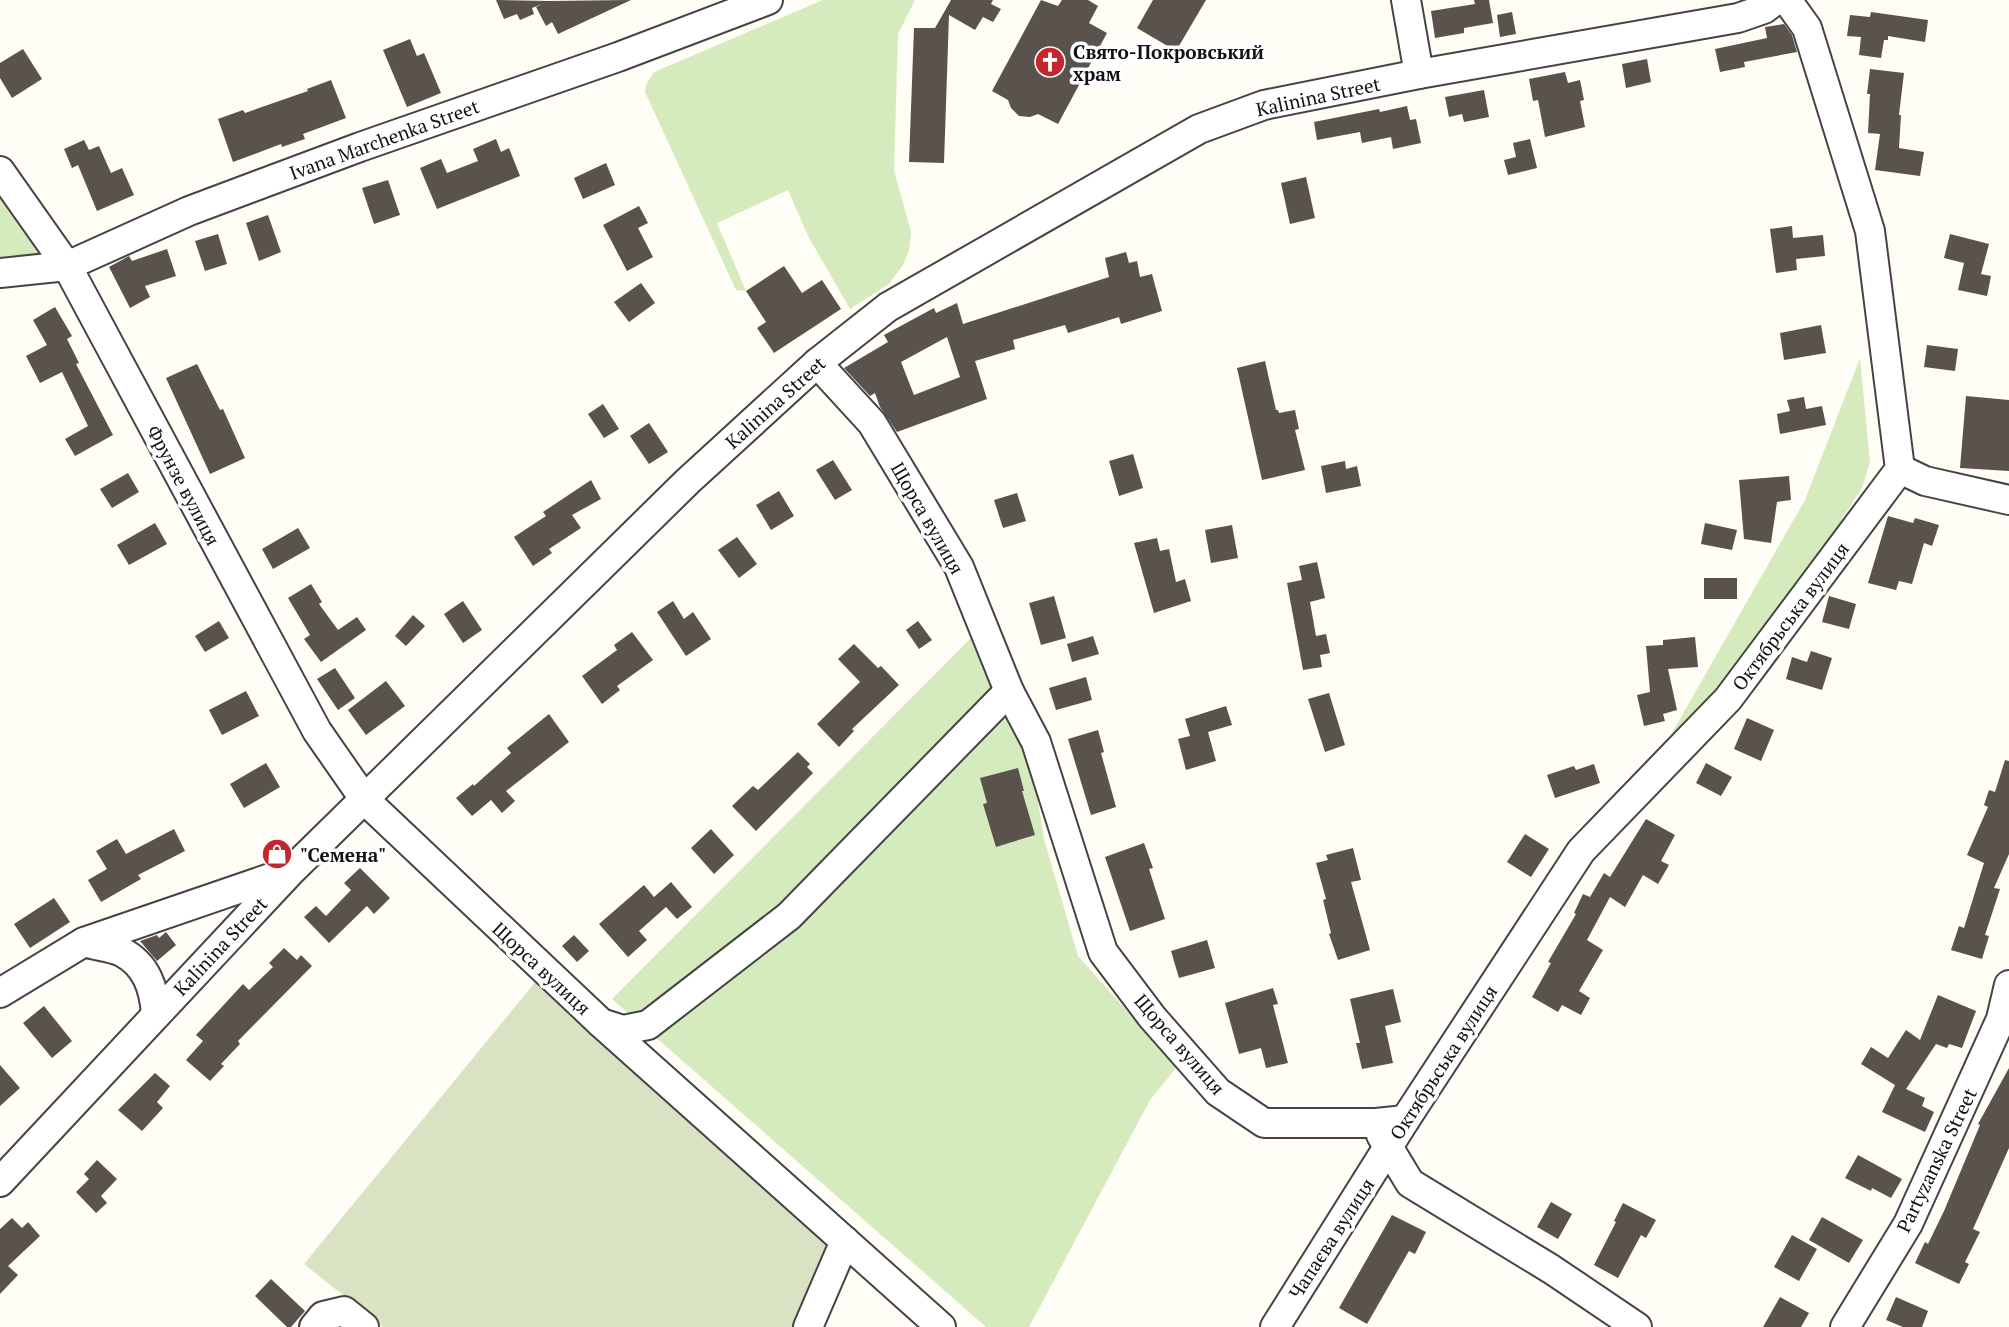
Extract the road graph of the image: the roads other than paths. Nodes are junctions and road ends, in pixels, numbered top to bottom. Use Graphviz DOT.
graph roads {
  1 [pos="768,0"];
  2 [pos="1406,0"];
  3 [pos="1776,0"];
  4 [pos="1787,0"];
  5 [pos="1419,74"];
  6 [pos="0,171"];
  7 [pos="67,266"];
  8 [pos="0,273"];
  9 [pos="817,363"];
  10 [pos="1899,469"];
  11 [pos="2009,500"];
  12 [pos="1010,691"];
  13 [pos="365,800"];
  14 [pos="290,871"];
  15 [pos="84,943"];
  16 [pos="2009,985"];
  17 [pos="0,993"];
  18 [pos="156,1014"];
  19 [pos="601,1023"];
  20 [pos="1405,1121"];
  21 [pos="1376,1123"];
  22 [pos="1388,1149"];
  23 [pos="0,1182"];
  24 [pos="1410,1183"];
  25 [pos="1359,1196"];
  26 [pos="845,1241"];
  27 [pos="354,1319"];
  28 [pos="314,1327"];
  29 [pos="808,1327"];
  30 [pos="941,1327"];
  31 [pos="1275,1327"];
  32 [pos="1637,1327"];
  33 [pos="1845,1327"];
  1 -- 7 [label="street, Ivana Marchenka Street"];
  2 -- 5 [label="street"];
  3 -- 5 [label="street, Kalinina Street"];
  4 -- 10 [label="street"];
  5 -- 9 [label="street, Kalinina Street"];
  6 -- 7 [label="street, Фрунзе вулиця"];
  7 -- 8 [label="street, Ivana Marchenka Street"];
  7 -- 13 [label="street, Фрунзе вулиця"];
  9 -- 12 [label="street, Щорса вулиця"];
  9 -- 13 [label="street, Kalinina Street"];
  10 -- 11 [label="street"];
  10 -- 20 [label="street, Октябрьська вулиця"];
  12 -- 19 [label="street, Щорса вулиця"];
  12 -- 21 [label="street, Щорса вулиця"];
  13 -- 14 [label="street, Kalinina Street"];
  13 -- 19 [label="street, Щорса вулиця"];
  14 -- 15 [label="street"];
  14 -- 18 [label="street, Kalinina Street"];
  15 -- 17 [label="street"];
  15 -- 18 [label="street"];
  16 -- 33 [label="street, Partyzanska Street"];
  18 -- 23 [label="street, Kalinina Street"];
  19 -- 26 [label="street"];
  20 -- 21 [label="street, Щорса вулиця"];
  20 -- 22 [label="street, Октябрьська вулиця"];
  21 -- 22 [label="street"];
  22 -- 24 [label="street"];
  22 -- 25 [label="street, Чапаєва вулиця"];
  24 -- 25 [label="street"];
  24 -- 32 [label="street"];
  25 -- 31 [label="street, Чапаєва вулиця"];
  26 -- 29 [label="street"];
  26 -- 30 [label="street"];
  27 -- 28 [label="street"];
}
